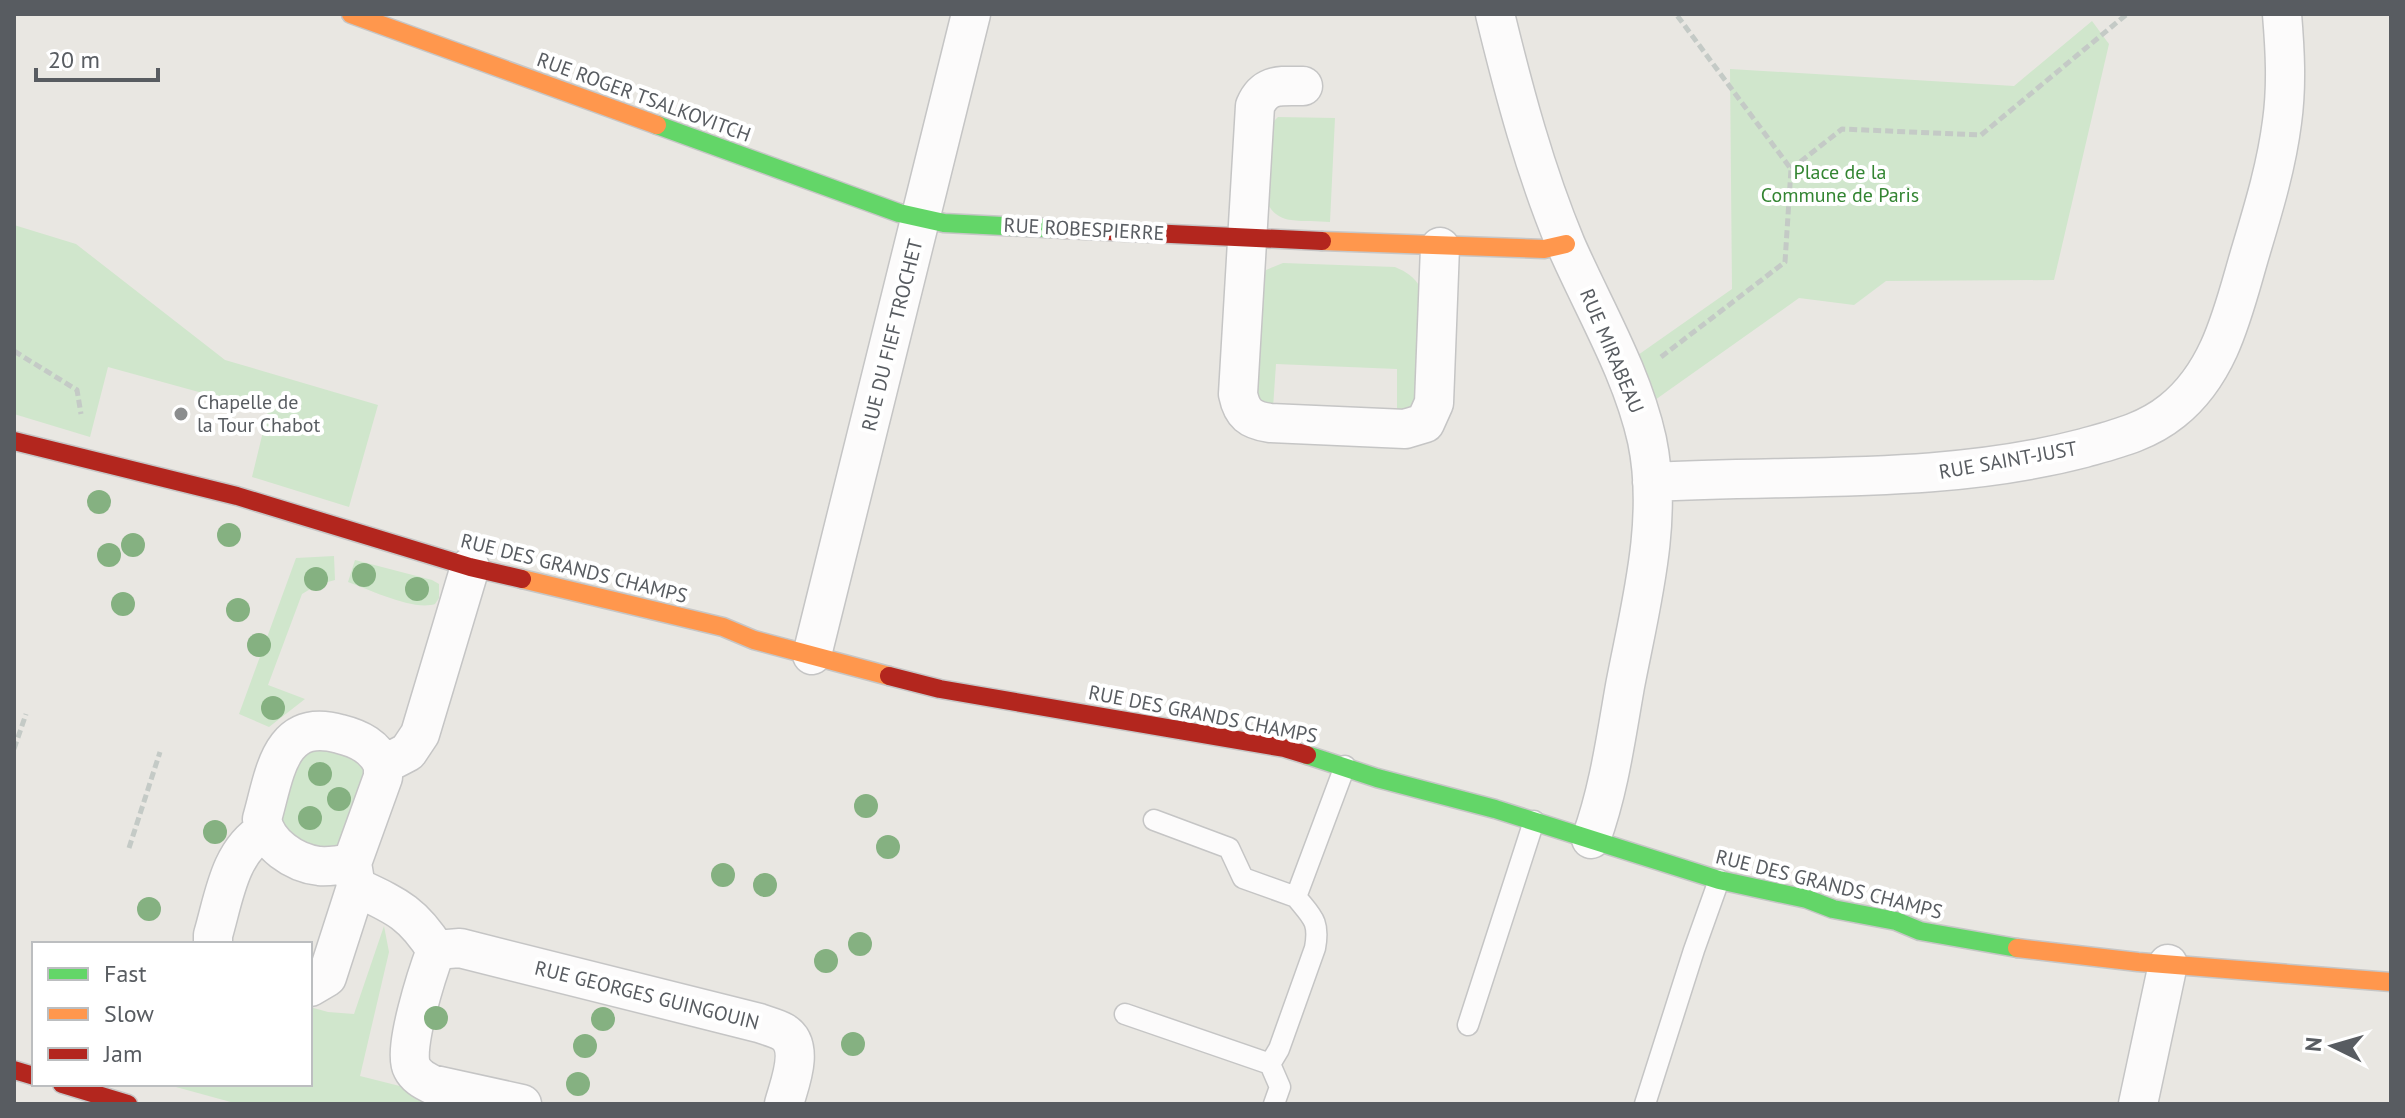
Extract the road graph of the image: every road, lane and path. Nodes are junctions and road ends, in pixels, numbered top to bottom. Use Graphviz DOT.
graph roads {
  1 [pos="351,14"];
  2 [pos="971,14"];
  3 [pos="1495,14"];
  4 [pos="1676,14"];
  5 [pos="2127,14"];
  6 [pos="2282,14"];
  7 [pos="1303,86"];
  8 [pos="1791,169"];
  9 [pos="922,217"];
  10 [pos="1247,236"];
  11 [pos="1566,244"];
  12 [pos="1440,247"];
  13 [pos="14,351"];
  14 [pos="1628,382"];
  15 [pos="14,441"];
  16 [pos="74,455"];
  17 [pos="1652,482"];
  18 [pos="470,567"];
  19 [pos="812,655"];
  20 [pos="26,714"];
  21 [pos="14,749"];
  22 [pos="160,752"];
  23 [pos="383,765"];
  24 [pos="1345,766"];
  25 [pos="1154,820"];
  26 [pos="1534,821"];
  27 [pos="264,831"];
  28 [pos="1591,839"];
  29 [pos="129,848"];
  30 [pos="354,875"];
  31 [pos="1719,880"];
  32 [pos="1296,897"];
  33 [pos="213,942"];
  34 [pos="436,950"];
  35 [pos="2168,964"];
  36 [pos="2391,982"];
  37 [pos="312,986"];
  38 [pos="1125,1014"];
  39 [pos="1468,1025"];
  40 [pos="1270,1064"];
  41 [pos="69,1086"];
  42 [pos="128,1104"];
  43 [pos="522,1104"];
  44 [pos="784,1104"];
  45 [pos="1274,1104"];
  46 [pos="1645,1104"];
  47 [pos="2138,1104"];
  1 -- 9 [label="street, RUE ROGER TSALKOVITCH"];
  2 -- 9 [label="street, RUE DU FIEF TROCHET"];
  3 -- 11 [label="street, RUE MIRABEAU"];
  4 -- 8 [label="path"];
  5 -- 8 [label="path"];
  6 -- 17 [label="street, RUE SAINT-JUST"];
  7 -- 10 [label="street"];
  8 -- 14 [label="path"];
  9 -- 10 [label="street, RUE ROBESPIERRE"];
  9 -- 19 [label="street, RUE DU FIEF TROCHET"];
  10 -- 12 [label="street, RUE ROBESPIERRE"];
  10 -- 12 [label="street"];
  11 -- 12 [label="street, RUE ROBESPIERRE"];
  11 -- 14 [label="street, RUE MIRABEAU"];
  13 -- 16 [label="path"];
  14 -- 17 [label="street, RUE MIRABEAU"];
  15 -- 16 [label="street, RUE DES GRANDS CHAMPS"];
  16 -- 18 [label="street, RUE DES GRANDS CHAMPS"];
  17 -- 28 [label="street, RUE MIRABEAU"];
  18 -- 19 [label="street, RUE DES GRANDS CHAMPS"];
  18 -- 23 [label="street"];
  19 -- 24 [label="street, RUE DES GRANDS CHAMPS"];
  20 -- 21 [label="path"];
  22 -- 29 [label="path"];
  23 -- 27 [label="street"];
  23 -- 30 [label="street"];
  24 -- 26 [label="street, RUE DES GRANDS CHAMPS"];
  24 -- 32 [label="lane"];
  25 -- 32 [label="lane"];
  26 -- 28 [label="street, RUE DES GRANDS CHAMPS"];
  26 -- 39 [label="lane"];
  27 -- 30 [label="street"];
  27 -- 33 [label="street"];
  28 -- 31 [label="street, RUE DES GRANDS CHAMPS"];
  30 -- 34 [label="street"];
  30 -- 37 [label="street"];
  31 -- 35 [label="street, RUE DES GRANDS CHAMPS"];
  31 -- 46 [label="lane"];
  32 -- 40 [label="lane"];
  34 -- 43 [label="street"];
  34 -- 44 [label="street, RUE GEORGES GUINGOUIN"];
  35 -- 36 [label="street, RUE DES GRANDS CHAMPS"];
  35 -- 47 [label="street"];
  38 -- 40 [label="lane"];
  40 -- 45 [label="lane"];
  41 -- 42 [label="street"];
}
